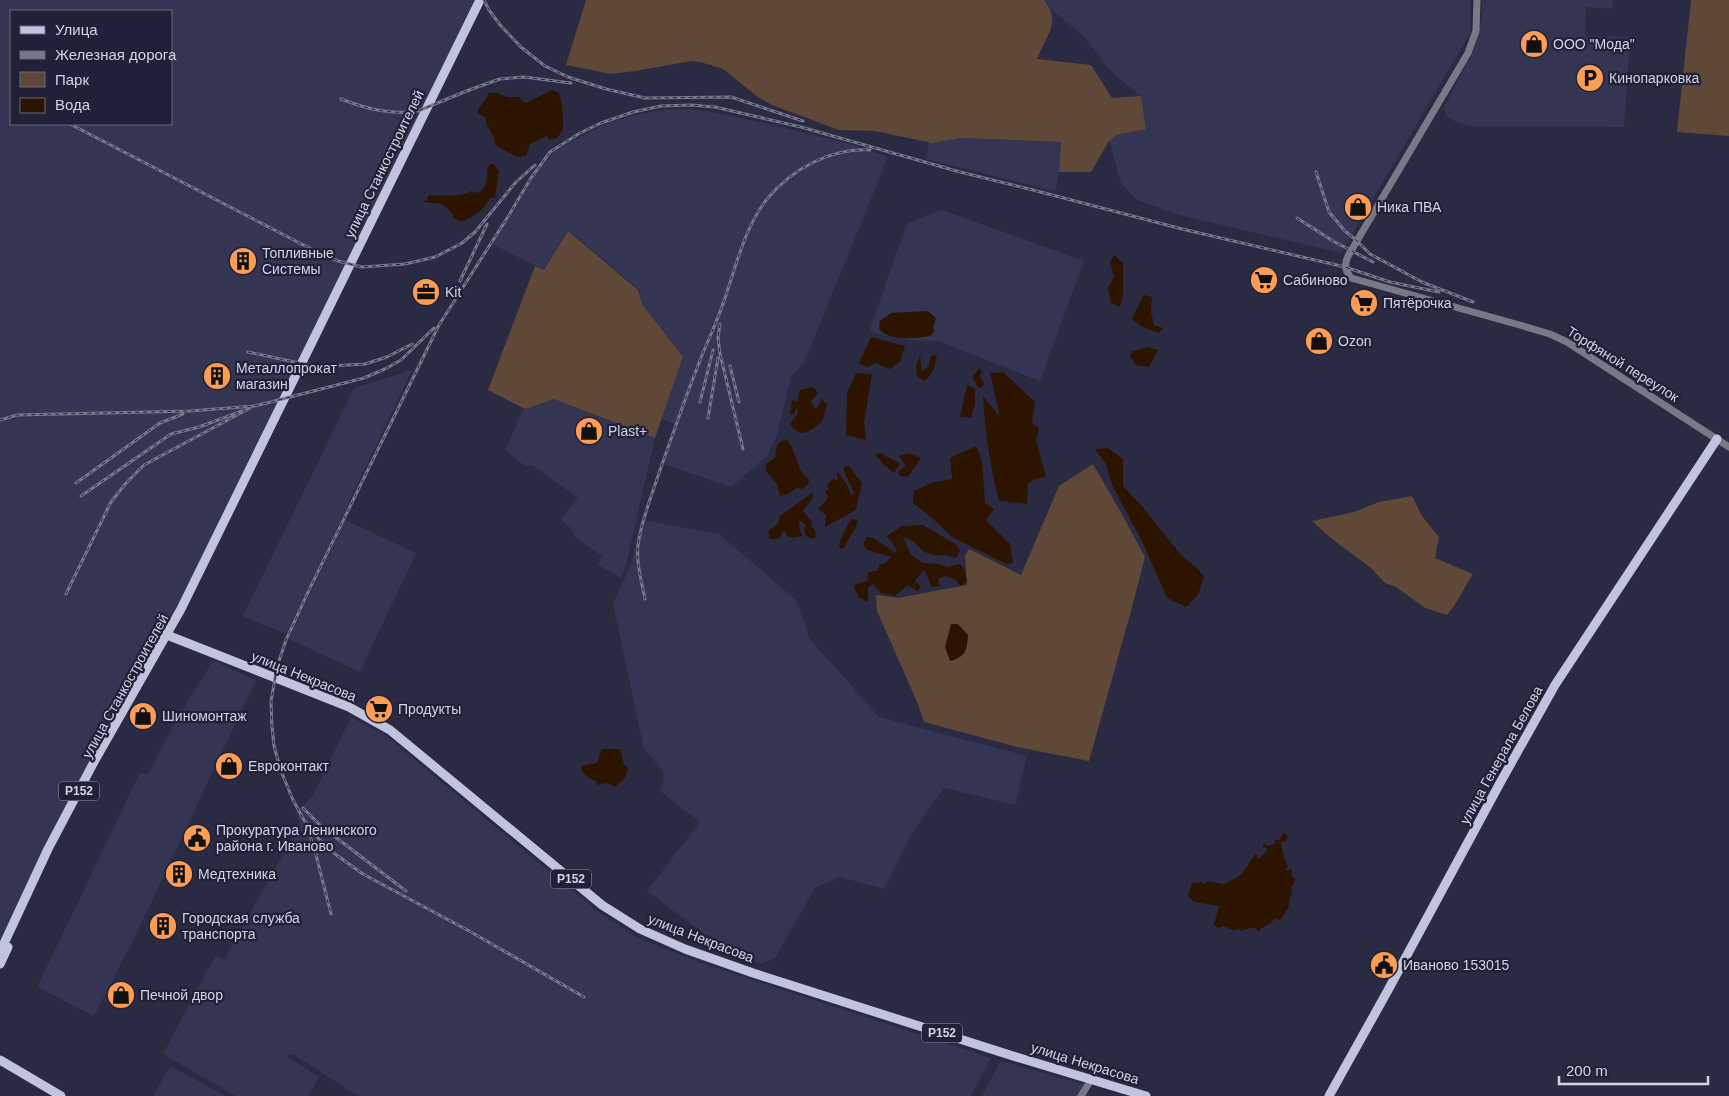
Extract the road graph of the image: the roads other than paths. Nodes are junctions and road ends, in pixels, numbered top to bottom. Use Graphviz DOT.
graph roads {
  1 [pos="480,0"];
  2 [pos="1477,0"];
  3 [pos="1717,439"];
  4 [pos="1729,447"];
  5 [pos="168,636"];
  6 [pos="0,952"];
  7 [pos="0,964"];
  8 [pos="0,1060"];
  9 [pos="0,1066"];
  10 [pos="1091,1080"];
  11 [pos="51,1094"];
  12 [pos="61,1096"];
  13 [pos="1081,1096"];
  14 [pos="1146,1096"];
  15 [pos="1329,1096"];
  1 -- 5 [label="main road, улица Станкостроителей"];
  2 -- 3 [label="street, Торфяной переулок"];
  3 -- 4 [label="street, Торфяной переулок"];
  3 -- 15 [label="main road, улица Генерала Белова"];
  5 -- 6 [label="main road, улица Станкостроителей / Р152"];
  5 -- 7 [label="main road, улица Станкостроителей / Р152"];
  5 -- 10 [label="main road, улица Некрасова / Р152"];
  8 -- 11 [label="main road"];
  9 -- 11 [label="main road"];
  10 -- 13 [label="street"];
  10 -- 14 [label="main road, улица Некрасова / Р152"];
  11 -- 12 [label="main road"];
}
